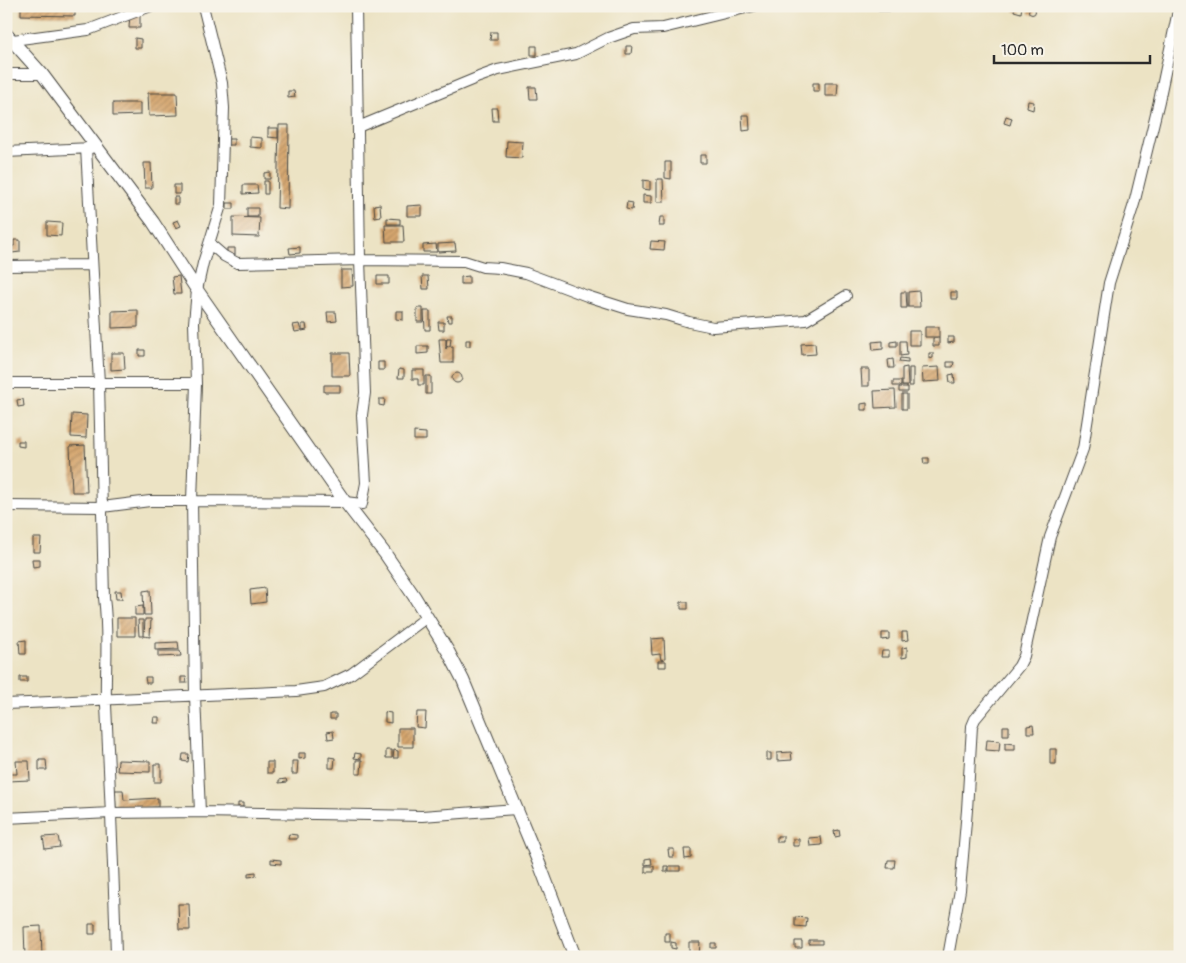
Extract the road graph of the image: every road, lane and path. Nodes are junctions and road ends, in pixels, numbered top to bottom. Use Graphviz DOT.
graph roads {
  1 [pos="151,6"];
  2 [pos="203,6"];
  3 [pos="356,6"];
  4 [pos="754,6"];
  5 [pos="1178,6"];
  6 [pos="10,37"];
  7 [pos="6,74"];
  8 [pos="42,74"];
  9 [pos="358,127"];
  10 [pos="91,148"];
  11 [pos="6,152"];
  12 [pos="210,244"];
  13 [pos="360,260"];
  14 [pos="92,265"];
  15 [pos="6,266"];
  16 [pos="197,290"];
  17 [pos="846,296"];
  18 [pos="6,383"];
  19 [pos="99,383"];
  20 [pos="196,383"];
  21 [pos="192,500"];
  22 [pos="345,502"];
  23 [pos="6,506"];
  24 [pos="102,506"];
  25 [pos="428,618"];
  26 [pos="195,696"];
  27 [pos="106,700"];
  28 [pos="6,704"];
  29 [pos="517,810"];
  30 [pos="200,812"];
  31 [pos="111,813"];
  32 [pos="6,818"];
  33 [pos="116,957"];
  34 [pos="575,957"];
  35 [pos="948,957"];
  1 -- 6 [label="street"];
  2 -- 12 [label="street"];
  3 -- 9 [label="street"];
  4 -- 9 [label="street"];
  5 -- 35 [label="street"];
  6 -- 8 [label="street"];
  7 -- 8 [label="street"];
  8 -- 10 [label="street"];
  9 -- 13 [label="street"];
  10 -- 11 [label="street"];
  10 -- 14 [label="street"];
  10 -- 16 [label="street"];
  12 -- 13 [label="street"];
  12 -- 16 [label="street"];
  13 -- 17 [label="street"];
  13 -- 22 [label="street"];
  14 -- 15 [label="street"];
  14 -- 19 [label="street"];
  16 -- 20 [label="street"];
  16 -- 22 [label="street"];
  18 -- 19 [label="street"];
  19 -- 20 [label="street"];
  19 -- 24 [label="street"];
  20 -- 21 [label="street"];
  21 -- 22 [label="street"];
  21 -- 24 [label="street"];
  21 -- 26 [label="street"];
  22 -- 25 [label="street"];
  23 -- 24 [label="street"];
  24 -- 27 [label="street"];
  25 -- 26 [label="street"];
  25 -- 29 [label="street"];
  26 -- 27 [label="street"];
  26 -- 30 [label="street"];
  27 -- 28 [label="street"];
  27 -- 31 [label="street"];
  29 -- 30 [label="street"];
  29 -- 34 [label="street"];
  30 -- 31 [label="street"];
  31 -- 32 [label="street"];
  31 -- 33 [label="street"];
}
